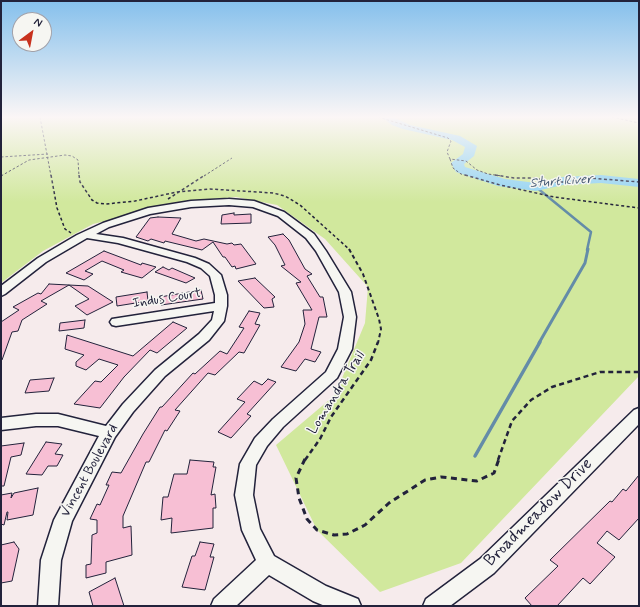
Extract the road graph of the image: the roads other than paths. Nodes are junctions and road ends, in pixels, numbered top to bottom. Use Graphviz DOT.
graph roads {
  1 [pos="83,236"];
  2 [pos="1,292"];
  3 [pos="221,306"];
  4 [pos="116,322"];
  5 [pos="639,414"];
  6 [pos="1,424"];
  7 [pos="109,433"];
  8 [pos="267,563"];
  9 [pos="48,606"];
  10 [pos="222,606"];
  11 [pos="351,606"];
  12 [pos="433,606"];
  1 -- 2 [label="street"];
  1 -- 3 [label="street, Vincent Boulevard"];
  1 -- 8 [label="street"];
  3 -- 4 [label="street, Indus Court"];
  3 -- 7 [label="street, Vincent Boulevard"];
  5 -- 12 [label="street, Broadmeadow Drive"];
  6 -- 7 [label="street"];
  7 -- 9 [label="street, Vincent Boulevard"];
  8 -- 10 [label="street"];
  8 -- 11 [label="street"];
}
